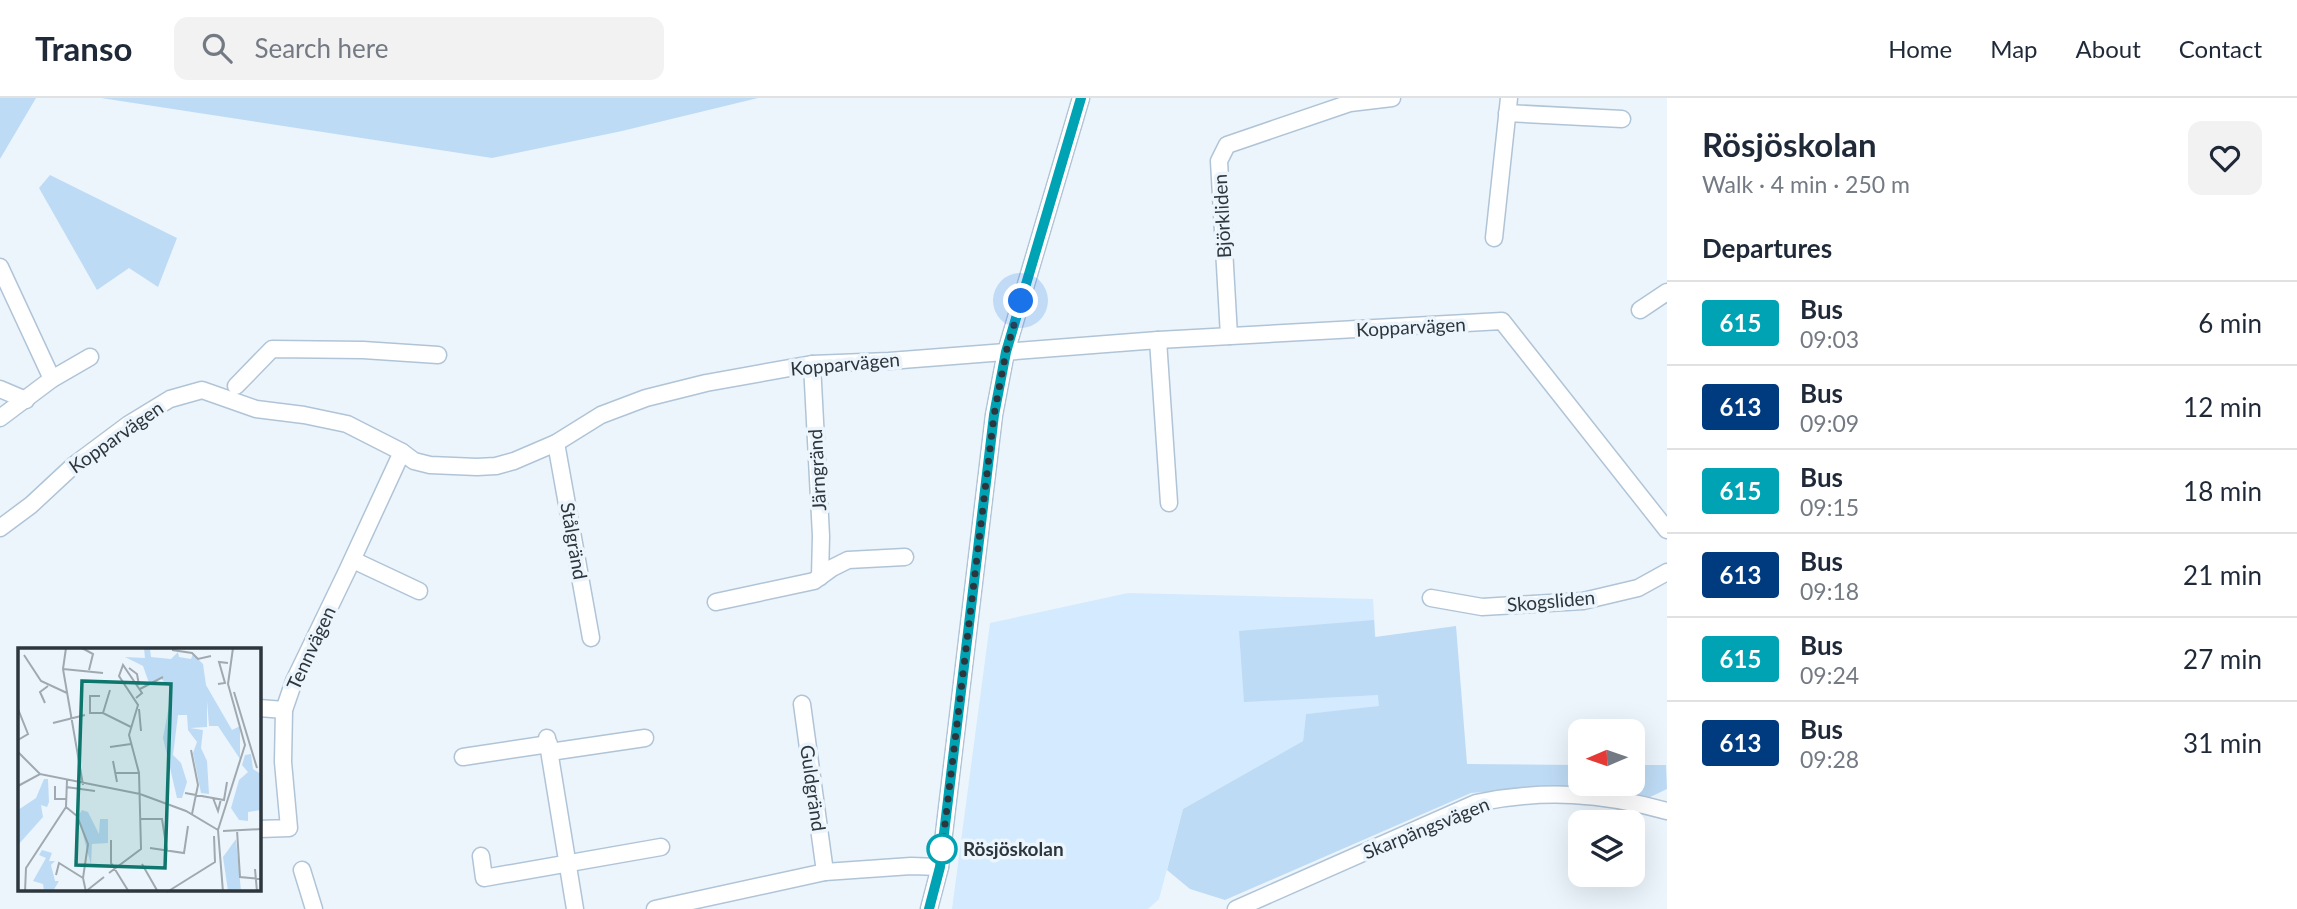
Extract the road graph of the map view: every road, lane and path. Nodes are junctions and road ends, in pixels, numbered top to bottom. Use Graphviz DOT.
graph roads {
  1 [pos="1081,98"];
  2 [pos="1392,98"];
  3 [pos="1508,106"];
  4 [pos="1622,119"];
  5 [pos="1494,238"];
  6 [pos="0,267"];
  7 [pos="1667,292"];
  8 [pos="1640,310"];
  9 [pos="1228,337"];
  10 [pos="1158,340"];
  11 [pos="1006,352"];
  12 [pos="438,355"];
  13 [pos="90,357"];
  14 [pos="812,364"];
  15 [pos="52,379"];
  16 [pos="236,386"];
  17 [pos="0,389"];
  18 [pos="26,400"];
  19 [pos="0,418"];
  20 [pos="556,443"];
  21 [pos="402,452"];
  22 [pos="1169,503"];
  23 [pos="0,528"];
  24 [pos="1667,530"];
  25 [pos="905,557"];
  26 [pos="353,560"];
  27 [pos="1667,572"];
  28 [pos="820,577"];
  29 [pos="419,591"];
  30 [pos="1431,598"];
  31 [pos="716,601"];
  32 [pos="591,638"];
  33 [pos="802,705"];
  34 [pos="261,708"];
  35 [pos="284,710"];
  36 [pos="645,738"];
  37 [pos="549,745"];
  38 [pos="463,757"];
  39 [pos="1667,811"];
  40 [pos="261,829"];
  41 [pos="661,847"];
  42 [pos="481,856"];
  43 [pos="568,864"];
  44 [pos="940,867"];
  45 [pos="302,870"];
  46 [pos="825,872"];
  47 [pos="314,909"];
  48 [pos="575,909"];
  49 [pos="655,909"];
  50 [pos="929,909"];
  51 [pos="1236,909"];
  1 -- 11 [label="street"];
  2 -- 9 [label="street, Björkliden"];
  3 -- 4 [label="street"];
  3 -- 5 [label="street"];
  6 -- 15 [label="street"];
  7 -- 8 [label="street"];
  9 -- 10 [label="street, Kopparvägen"];
  9 -- 24 [label="street, Kopparvägen"];
  10 -- 11 [label="street, Kopparvägen"];
  10 -- 22 [label="street"];
  11 -- 14 [label="street, Kopparvägen"];
  11 -- 44 [label="street"];
  12 -- 16 [label="street"];
  13 -- 15 [label="street"];
  14 -- 20 [label="street, Kopparvägen"];
  14 -- 28 [label="street, Järngränd"];
  15 -- 18 [label="street"];
  17 -- 18 [label="street"];
  18 -- 19 [label="street"];
  20 -- 21 [label="street, Kopparvägen"];
  20 -- 32 [label="street, Stålgränd"];
  21 -- 23 [label="street, Kopparvägen"];
  21 -- 26 [label="street, Tennvägen"];
  25 -- 28 [label="street"];
  26 -- 29 [label="street"];
  26 -- 35 [label="street, Tennvägen"];
  27 -- 30 [label="street, Skogsliden"];
  28 -- 31 [label="street"];
  33 -- 46 [label="street, Guldgränd"];
  34 -- 35 [label="street"];
  35 -- 40 [label="street, Tennvägen"];
  36 -- 37 [label="street"];
  37 -- 38 [label="street"];
  37 -- 43 [label="street"];
  39 -- 51 [label="street, Skarpängsvägen"];
  41 -- 43 [label="street"];
  42 -- 43 [label="street"];
  43 -- 48 [label="street"];
  44 -- 46 [label="street"];
  44 -- 50 [label="street"];
  45 -- 47 [label="street"];
  46 -- 49 [label="street"];
}
